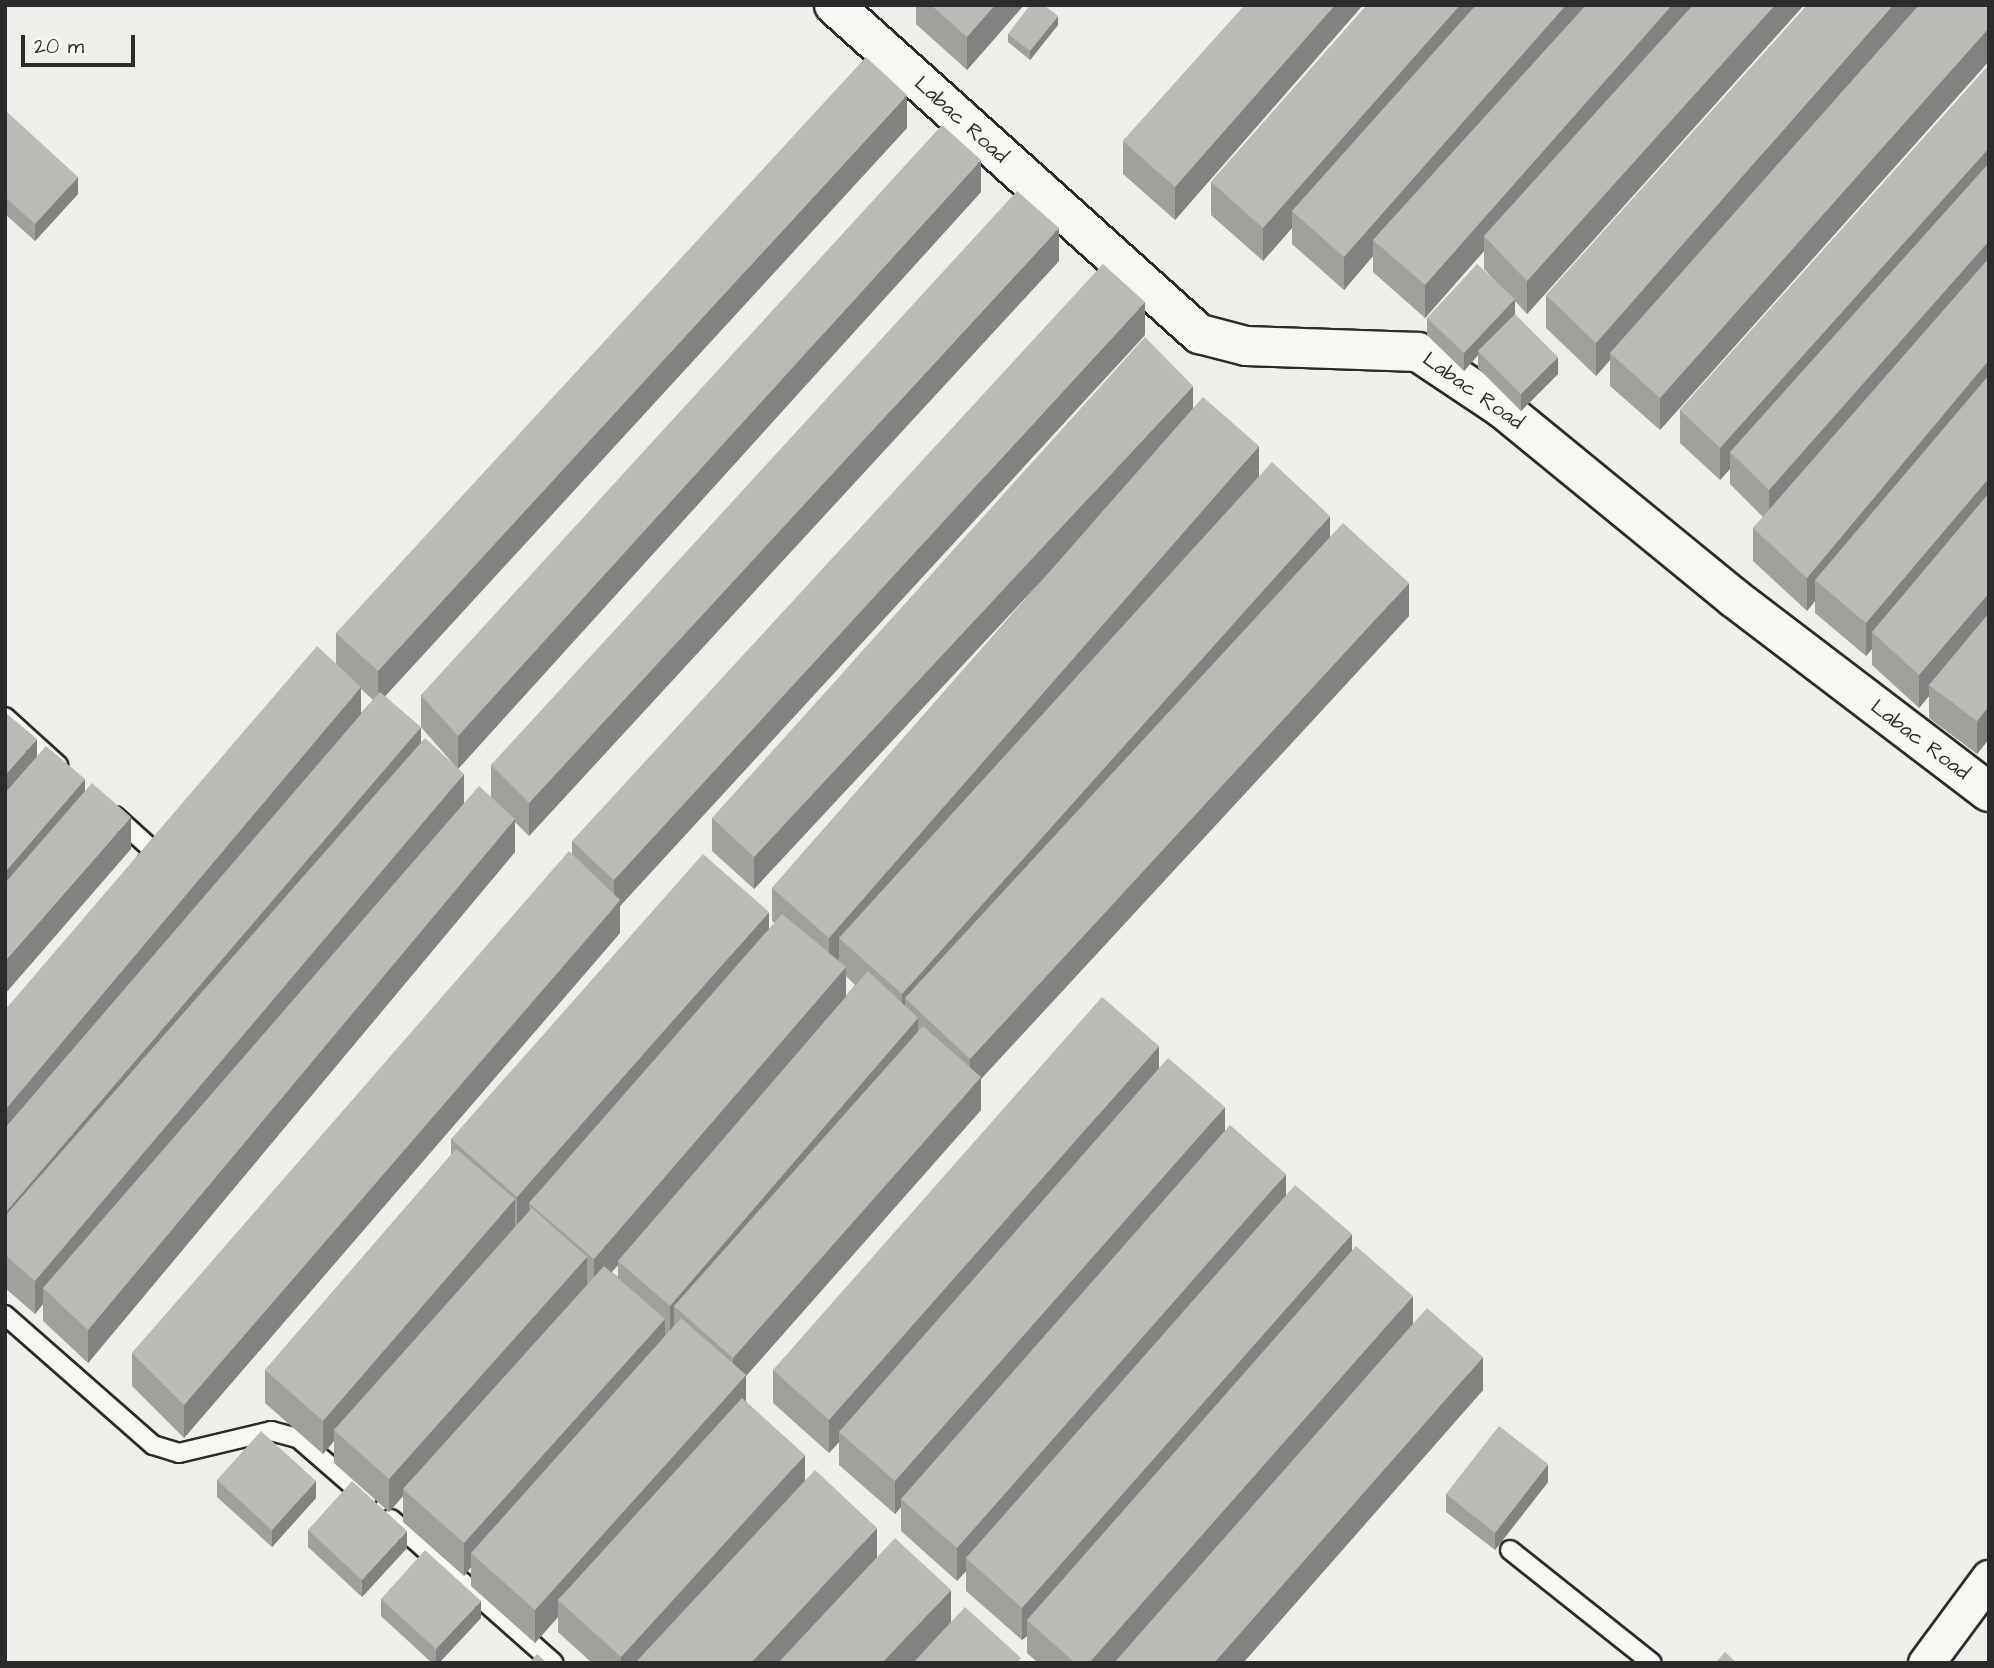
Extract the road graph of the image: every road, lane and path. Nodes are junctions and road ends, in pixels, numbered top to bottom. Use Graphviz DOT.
graph roads {
  1 [pos="834,5"];
  2 [pos="5,717"];
  3 [pos="75,780"];
  4 [pos="1989,792"];
  5 [pos="105,807"];
  6 [pos="137,873"];
  7 [pos="5,1315"];
  8 [pos="1510,1550"];
  9 [pos="1989,1578"];
  10 [pos="554,1663"];
  11 [pos="1652,1663"];
  12 [pos="1926,1663"];
  1 -- 4 [label="street, Labac Road"];
  2 -- 3 [label="lane"];
  5 -- 6 [label="lane"];
  7 -- 10 [label="lane"];
  8 -- 11 [label="lane"];
  9 -- 12 [label="street"];
}
